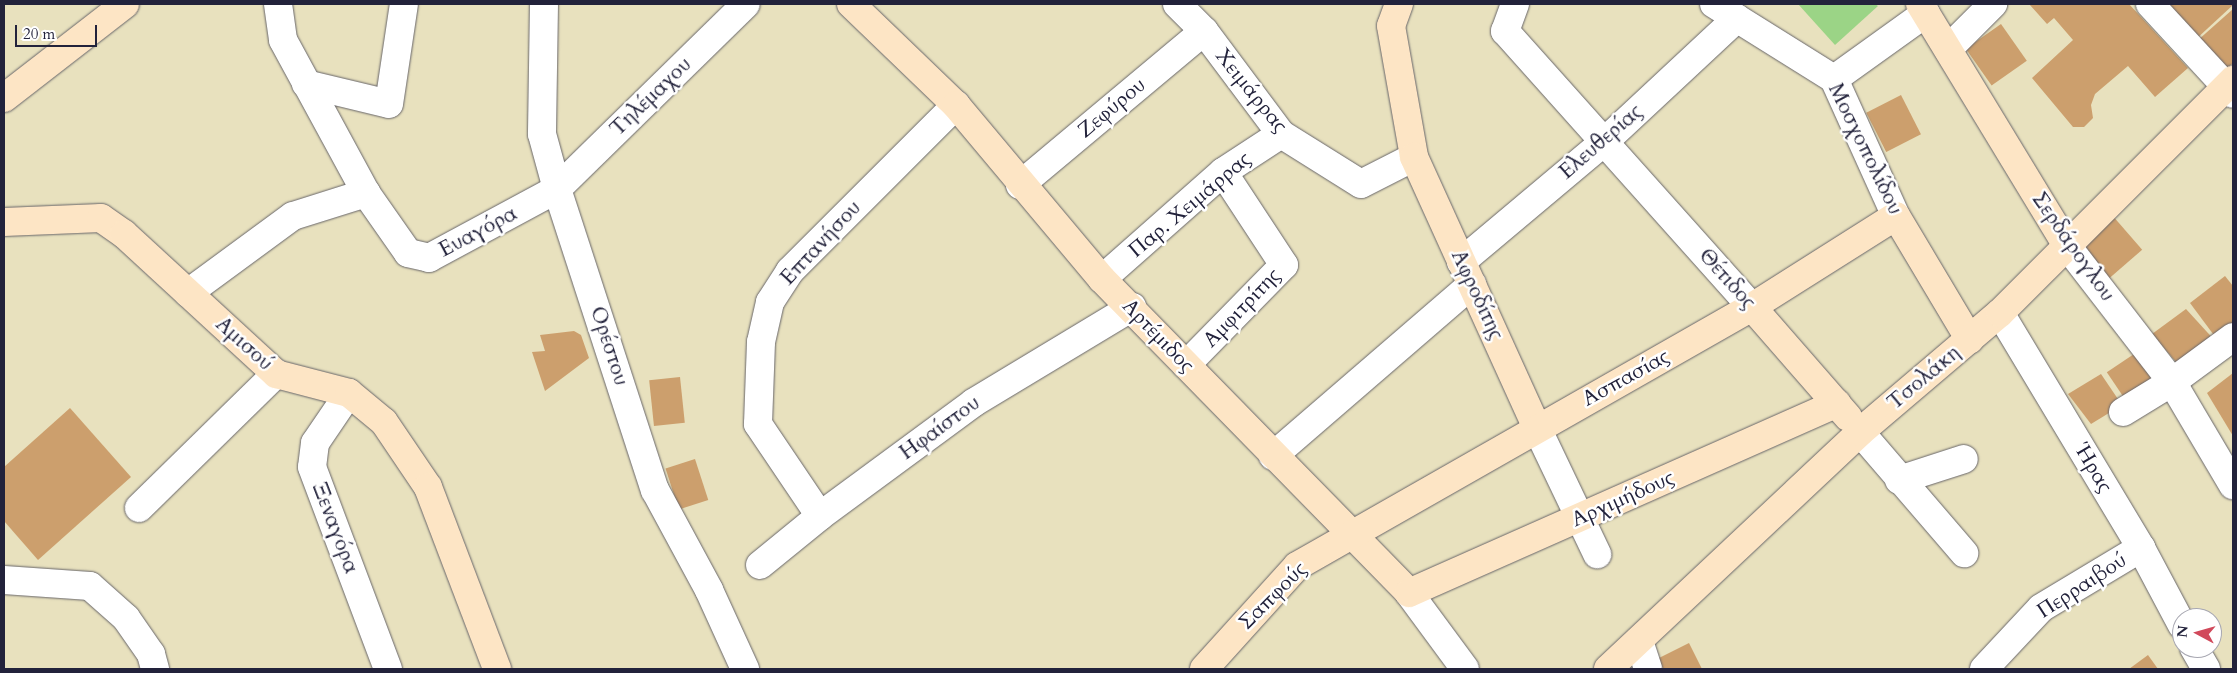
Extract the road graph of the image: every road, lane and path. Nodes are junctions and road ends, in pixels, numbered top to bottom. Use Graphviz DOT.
graph roads {
  1 [pos="125,4"];
  2 [pos="278,4"];
  3 [pos="404,4"];
  4 [pos="544,4"];
  5 [pos="746,4"];
  6 [pos="851,4"];
  7 [pos="1177,4"];
  8 [pos="1515,4"];
  9 [pos="1714,4"];
  10 [pos="1993,4"];
  11 [pos="2150,4"];
  12 [pos="1923,8"];
  13 [pos="1395,15"];
  14 [pos="1737,18"];
  15 [pos="1204,31"];
  16 [pos="1948,48"];
  17 [pos="1834,79"];
  18 [pos="306,84"];
  19 [pos="2231,87"];
  20 [pos="4,98"];
  21 [pos="956,105"];
  22 [pos="1281,134"];
  23 [pos="1603,143"];
  24 [pos="1414,157"];
  25 [pos="1223,172"];
  26 [pos="1020,185"];
  27 [pos="557,189"];
  28 [pos="366,194"];
  29 [pos="1896,216"];
  30 [pos="4,222"];
  31 [pos="2067,246"];
  32 [pos="1466,273"];
  33 [pos="1102,279"];
  34 [pos="188,293"];
  35 [pos="1132,307"];
  36 [pos="1752,307"];
  37 [pos="2000,313"];
  38 [pos="2233,337"];
  39 [pos="1970,340"];
  40 [pos="1186,366"];
  41 [pos="276,374"];
  42 [pos="2172,382"];
  43 [pos="349,393"];
  44 [pos="1837,403"];
  45 [pos="2123,412"];
  46 [pos="1537,428"];
  47 [pos="1860,432"];
  48 [pos="1273,456"];
  49 [pos="1964,460"];
  50 [pos="2232,479"];
  51 [pos="1898,480"];
  52 [pos="139,508"];
  53 [pos="820,516"];
  54 [pos="1580,518"];
  55 [pos="1353,534"];
  56 [pos="2140,548"];
  57 [pos="1964,553"];
  58 [pos="1597,554"];
  59 [pos="760,565"];
  60 [pos="4,580"];
  61 [pos="1409,593"];
  62 [pos="2173,608"];
  63 [pos="1639,641"];
  64 [pos="2200,658"];
  65 [pos="155,669"];
  66 [pos="388,669"];
  67 [pos="497,669"];
  68 [pos="745,669"];
  69 [pos="1204,669"];
  70 [pos="1466,669"];
  71 [pos="1608,669"];
  72 [pos="1648,669"];
  73 [pos="1984,669"];
  74 [pos="2206,669"];
  1 -- 20 [label="street"];
  2 -- 18 [label="street, Ευαγόρα"];
  3 -- 18 [label="street"];
  4 -- 27 [label="street, Ορέστου"];
  5 -- 27 [label="street, Τηλέμαχου"];
  6 -- 21 [label="street, Αρτέμιδος"];
  7 -- 15 [label="street, Χειμάρρας"];
  8 -- 23 [label="street, Θέτιδος"];
  9 -- 14 [label="street, Μοσχοπολίδου"];
  10 -- 16 [label="street"];
  11 -- 19 [label="street"];
  12 -- 16 [label="street, Σερδάρογλου"];
  12 -- 17 [label="street"];
  13 -- 24 [label="street, Αφροδίτης"];
  14 -- 17 [label="street, Μοσχοπολίδου"];
  14 -- 23 [label="street, Ελευθερίας"];
  15 -- 22 [label="street, Χειμάρρας"];
  15 -- 26 [label="street, Ζεφύρου"];
  16 -- 31 [label="street, Σερδάρογλου"];
  17 -- 29 [label="street, Μοσχοπολίδου"];
  18 -- 28 [label="street, Ευαγόρα"];
  19 -- 31 [label="street, Τσολάκη"];
  21 -- 26 [label="street, Αρτέμιδος"];
  21 -- 53 [label="street, Επτανήσου"];
  22 -- 24 [label="street, Χειμάρρας"];
  22 -- 25 [label="street, Παρ. Χειμάρρας"];
  23 -- 32 [label="street, Ελευθερίας"];
  23 -- 36 [label="street, Θέτιδος"];
  24 -- 32 [label="street, Αφροδίτης"];
  25 -- 33 [label="street, Παρ. Χειμάρρας"];
  25 -- 40 [label="street, Αμφιτρίτης"];
  26 -- 33 [label="street, Αρτέμιδος"];
  27 -- 28 [label="street, Ευαγόρα"];
  27 -- 68 [label="street, Ορέστου"];
  28 -- 34 [label="street"];
  29 -- 36 [label="street, Ασπασίας"];
  29 -- 39 [label="street, Μοσχοπολίδου"];
  30 -- 34 [label="street, Αμισού"];
  31 -- 37 [label="street, Τσολάκη"];
  31 -- 42 [label="street, Σερδάρογλου"];
  32 -- 46 [label="street, Αφροδίτης"];
  32 -- 48 [label="street, Ελευθερίας"];
  33 -- 35 [label="street, Αρτέμιδος"];
  34 -- 41 [label="street, Αμισού"];
  35 -- 40 [label="street, Αρτέμιδος"];
  35 -- 53 [label="street, Ηφαίστου"];
  36 -- 44 [label="street, Θέτιδος"];
  36 -- 46 [label="street, Ασπασίας"];
  37 -- 39 [label="street, Τσολάκη"];
  37 -- 56 [label="street, Ήρας"];
  38 -- 42 [label="street"];
  39 -- 47 [label="street, Τσολάκη"];
  40 -- 48 [label="street, Αρτέμιδος"];
  41 -- 43 [label="street, Αμισού"];
  41 -- 52 [label="street"];
  42 -- 45 [label="street"];
  42 -- 50 [label="street, Σερδάρογλου"];
  43 -- 66 [label="street, Ξεναγόρα"];
  43 -- 67 [label="street, Αμισού"];
  44 -- 47 [label="street, Θέτιδος"];
  44 -- 54 [label="street, Αρχιμήδους"];
  46 -- 54 [label="street, Αφροδίτης"];
  46 -- 55 [label="street, Ασπασίας"];
  47 -- 51 [label="street, Θέτιδος"];
  47 -- 63 [label="street, Τσολάκη"];
  48 -- 55 [label="street, Αρτέμιδος"];
  49 -- 51 [label="street"];
  51 -- 57 [label="street, Θέτιδος"];
  53 -- 59 [label="street, Ηφαίστου"];
  54 -- 58 [label="street, Αφροδίτης"];
  54 -- 61 [label="street, Αρχιμήδους"];
  55 -- 61 [label="street, Αρτέμιδος"];
  55 -- 69 [label="street, Σαπφούς"];
  56 -- 62 [label="street, Ήρας"];
  56 -- 73 [label="street, Περραιβού"];
  60 -- 65 [label="street"];
  61 -- 70 [label="street, Αρτέμιδος"];
  63 -- 71 [label="street, Τσολάκη"];
  63 -- 72 [label="street"];
  64 -- 74 [label="street"];
}
